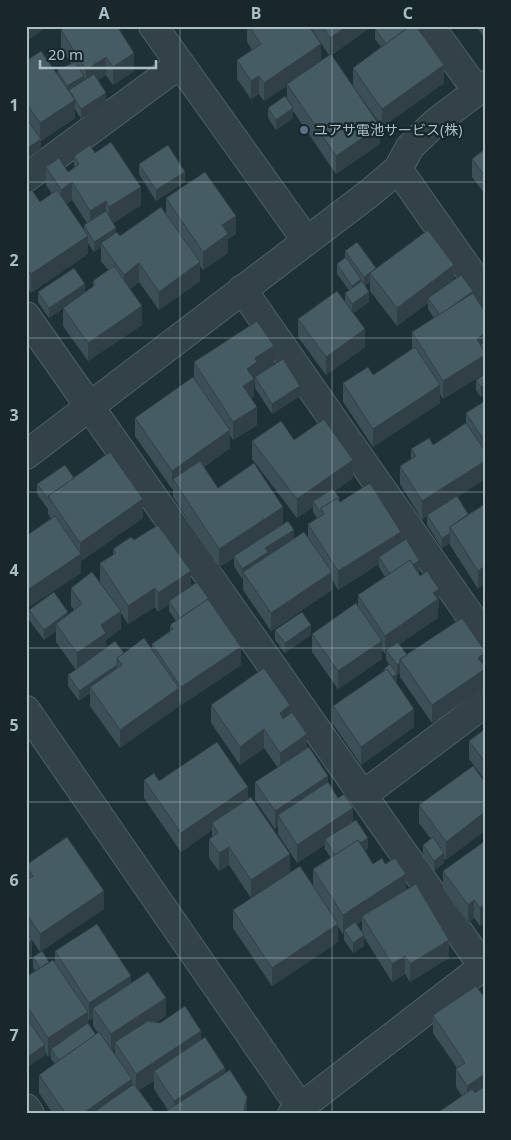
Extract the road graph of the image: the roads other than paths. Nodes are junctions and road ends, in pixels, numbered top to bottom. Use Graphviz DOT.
graph roads {
  1 [pos="153,26"];
  2 [pos="430,26"];
  3 [pos="180,64"];
  4 [pos="481,88"];
  5 [pos="398,169"];
  6 [pos="26,178"];
  7 [pos="306,240"];
  8 [pos="242,289"];
  9 [pos="485,293"];
  10 [pos="26,316"];
  11 [pos="90,406"];
  12 [pos="26,454"];
  13 [pos="485,637"];
  14 [pos="485,703"];
  15 [pos="26,710"];
  16 [pos="363,795"];
  17 [pos="484,967"];
  18 [pos="26,1108"];
  19 [pos="299,1112"];
  20 [pos="30,1114"];
  1 -- 3 [label="street"];
  2 -- 4 [label="street"];
  3 -- 6 [label="street"];
  3 -- 7 [label="street"];
  4 -- 5 [label="street"];
  5 -- 7 [label="street"];
  5 -- 9 [label="street"];
  7 -- 8 [label="street"];
  8 -- 11 [label="street"];
  8 -- 13 [label="street"];
  10 -- 11 [label="street"];
  11 -- 12 [label="street"];
  11 -- 16 [label="street"];
  14 -- 16 [label="street"];
  15 -- 19 [label="street"];
  16 -- 17 [label="street"];
  17 -- 19 [label="street"];
  18 -- 20 [label="street"];
}
